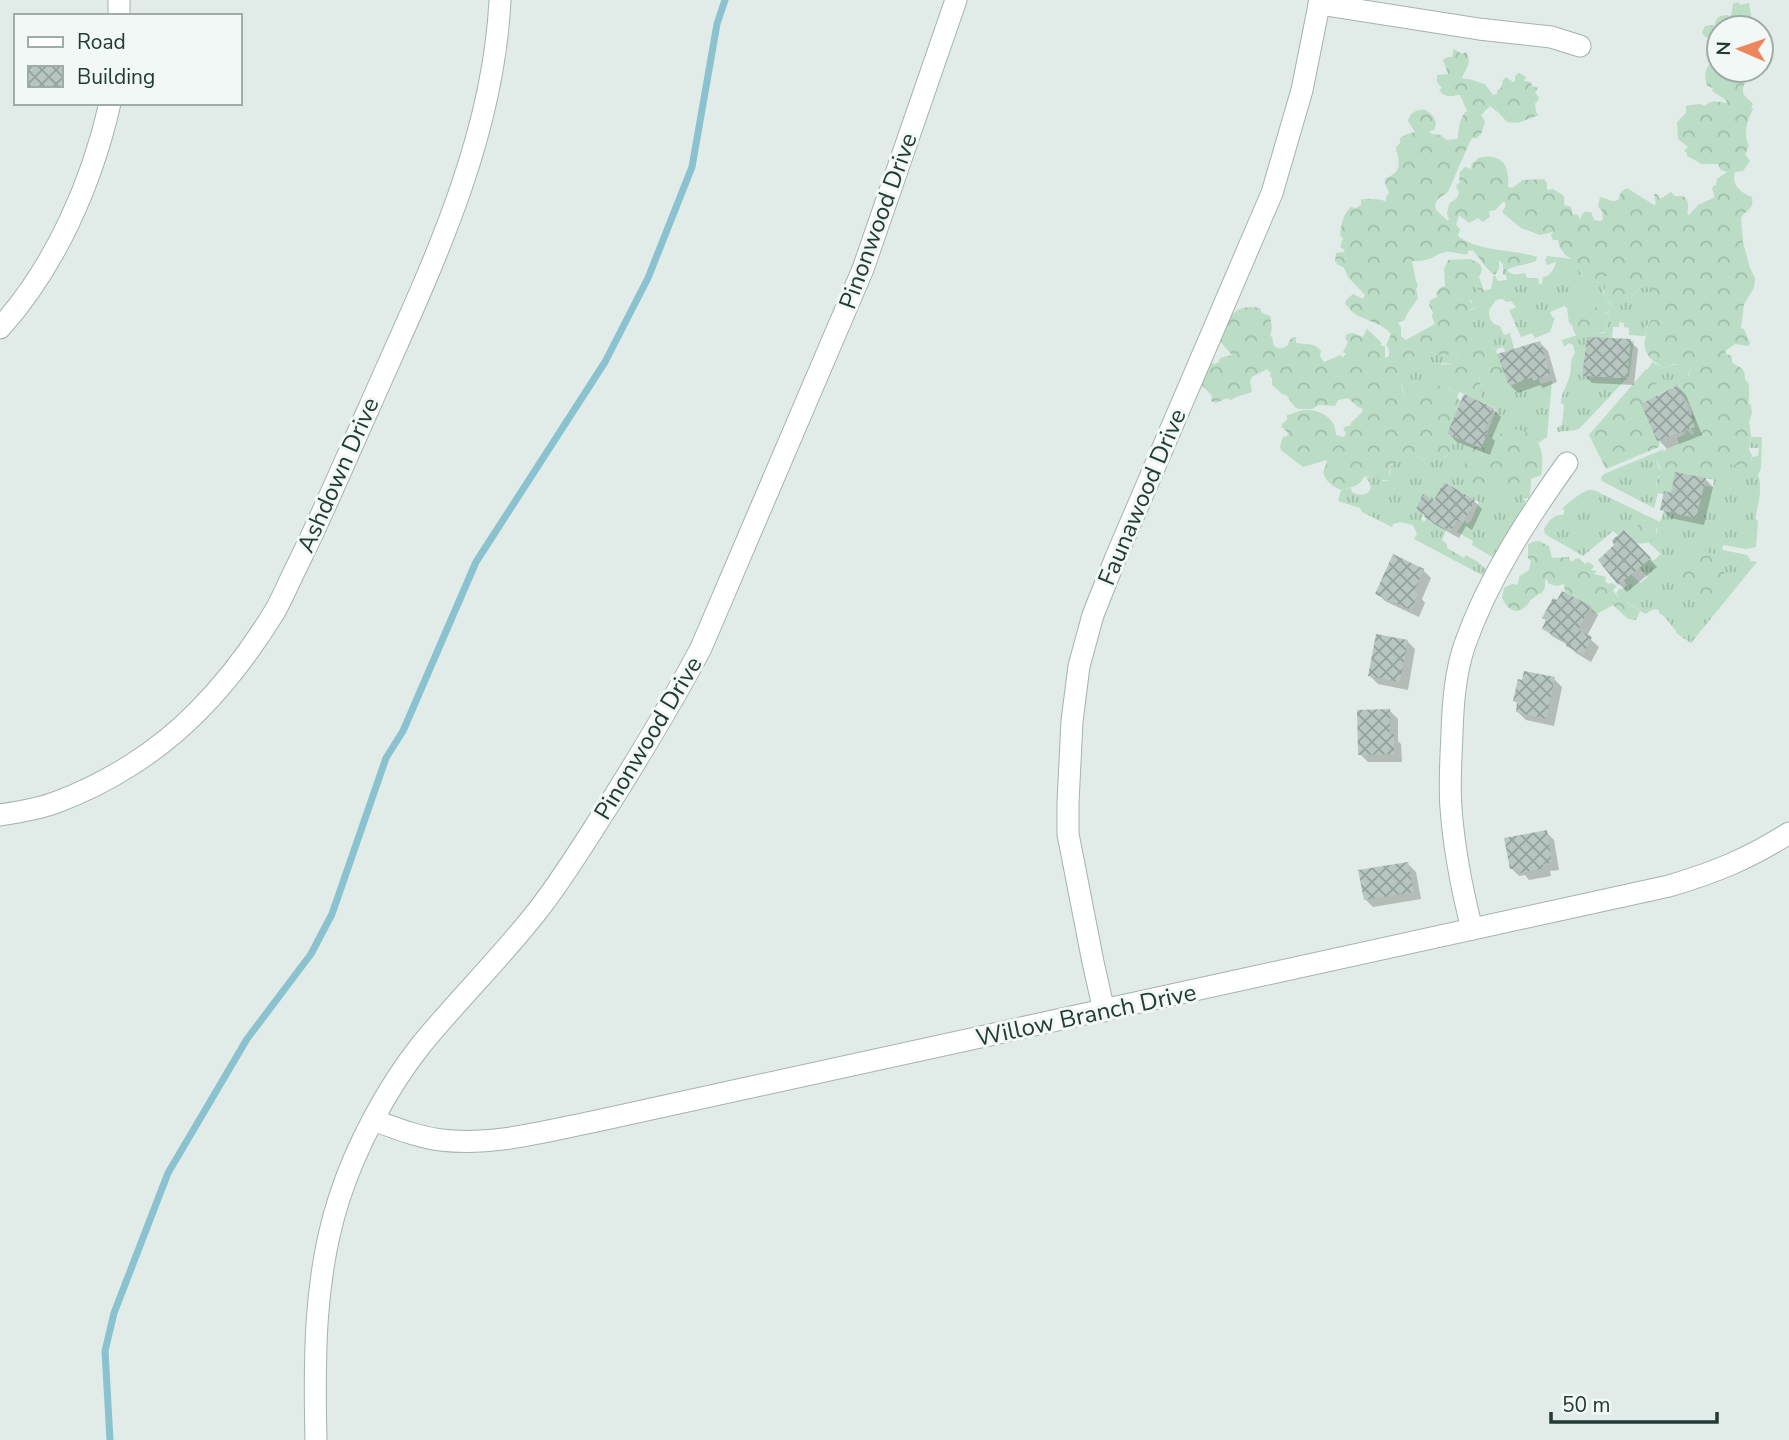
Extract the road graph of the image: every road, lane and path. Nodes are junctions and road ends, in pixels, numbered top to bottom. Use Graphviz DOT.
graph roads {
  1 [pos="500,0"];
  2 [pos="957,0"];
  3 [pos="1319,2"];
  4 [pos="1580,46"];
  5 [pos="110,105"];
  6 [pos="0,328"];
  7 [pos="1567,463"];
  8 [pos="0,815"];
  9 [pos="1789,833"];
  10 [pos="1472,929"];
  11 [pos="1104,1011"];
  12 [pos="373,1120"];
  13 [pos="316,1440"];
  1 -- 8 [label="street, Ashdown Drive"];
  2 -- 12 [label="street, Pinonwood Drive"];
  3 -- 4 [label="street"];
  3 -- 11 [label="street, Faunawood Drive"];
  5 -- 6 [label="street"];
  7 -- 10 [label="street"];
  9 -- 10 [label="street, Willow Branch Drive"];
  10 -- 11 [label="street, Willow Branch Drive"];
  11 -- 12 [label="street, Willow Branch Drive"];
  12 -- 13 [label="street, Pinonwood Drive"];
}
